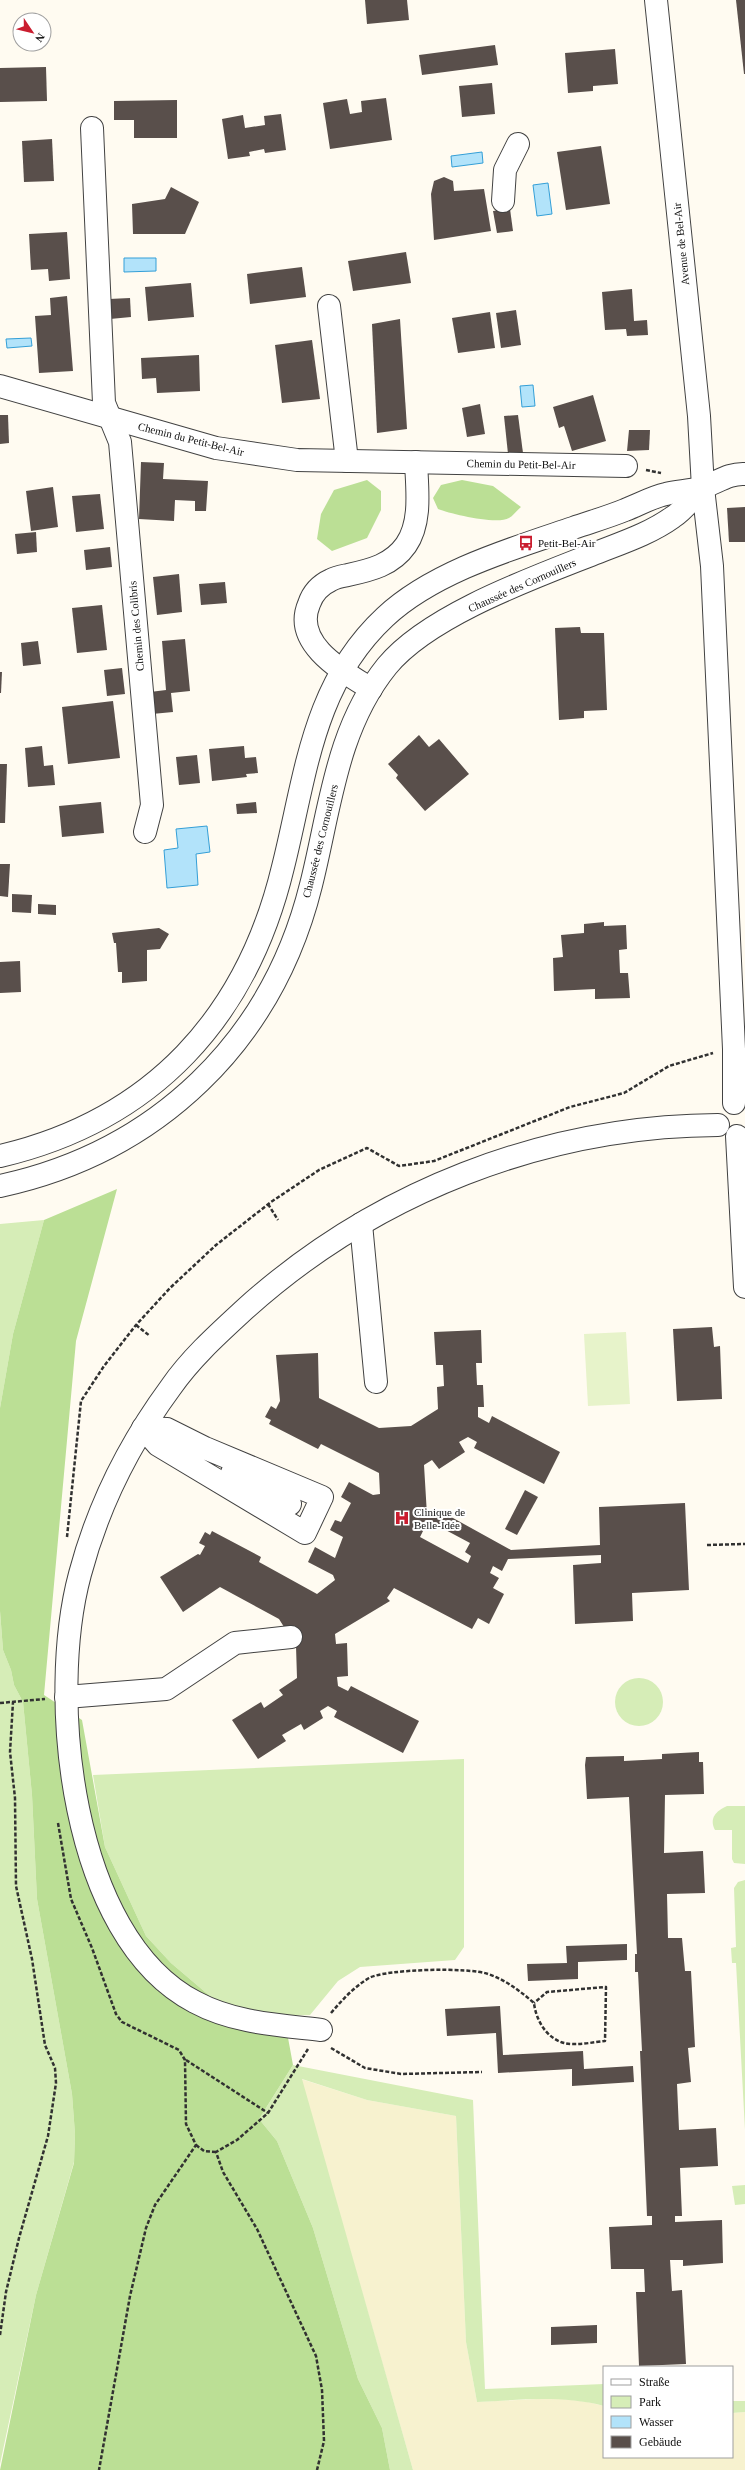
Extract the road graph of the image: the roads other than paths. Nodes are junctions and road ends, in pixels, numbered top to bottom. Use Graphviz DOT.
graph roads {
  1 [pos="656,0"];
  2 [pos="92,128"];
  3 [pos="518,144"];
  4 [pos="503,201"];
  5 [pos="329,306"];
  6 [pos="0,386"];
  7 [pos="112,419"];
  8 [pos="347,461"];
  9 [pos="416,462"];
  10 [pos="626,466"];
  11 [pos="745,474"];
  12 [pos="703,488"];
  13 [pos="341,670"];
  14 [pos="371,689"];
  15 [pos="145,832"];
  16 [pos="740,1105"];
  17 [pos="718,1124"];
  18 [pos="741,1134"];
  19 [pos="0,1156"];
  20 [pos="0,1186"];
  21 [pos="361,1224"];
  22 [pos="745,1287"];
  23 [pos="376,1382"];
  24 [pos="143,1428"];
  25 [pos="200,1458"];
  26 [pos="290,1504"];
  27 [pos="291,1637"];
  28 [pos="66,1697"];
  29 [pos="321,2030"];
  1 -- 12 [label="street, Avenue de Bel-Air"];
  2 -- 7 [label="street"];
  3 -- 4 [label="street"];
  5 -- 8 [label="street"];
  6 -- 7 [label="street, Chemin du Petit-Bel-Air"];
  7 -- 8 [label="street, Chemin du Petit-Bel-Air"];
  7 -- 15 [label="street, Chemin des Colibris"];
  8 -- 9 [label="street, Chemin du Petit-Bel-Air"];
  9 -- 10 [label="street, Chemin du Petit-Bel-Air"];
  9 -- 13 [label="street"];
  11 -- 12 [label="street"];
  12 -- 13 [label="street"];
  12 -- 14 [label="street, Chaussée des Cornouillers"];
  12 -- 16 [label="street, Avenue de Bel-Air"];
  13 -- 14 [label="street"];
  13 -- 19 [label="street"];
  14 -- 20 [label="street, Chaussée des Cornouillers"];
  16 -- 17 [label="street"];
  17 -- 18 [label="street"];
  17 -- 21 [label="street"];
  18 -- 22 [label="street"];
  21 -- 23 [label="street"];
  21 -- 24 [label="street"];
  24 -- 25 [label="street"];
  24 -- 28 [label="street"];
  25 -- 25 [label="street"];
  25 -- 26 [label="street"];
  27 -- 28 [label="street"];
  28 -- 29 [label="street"];
}
